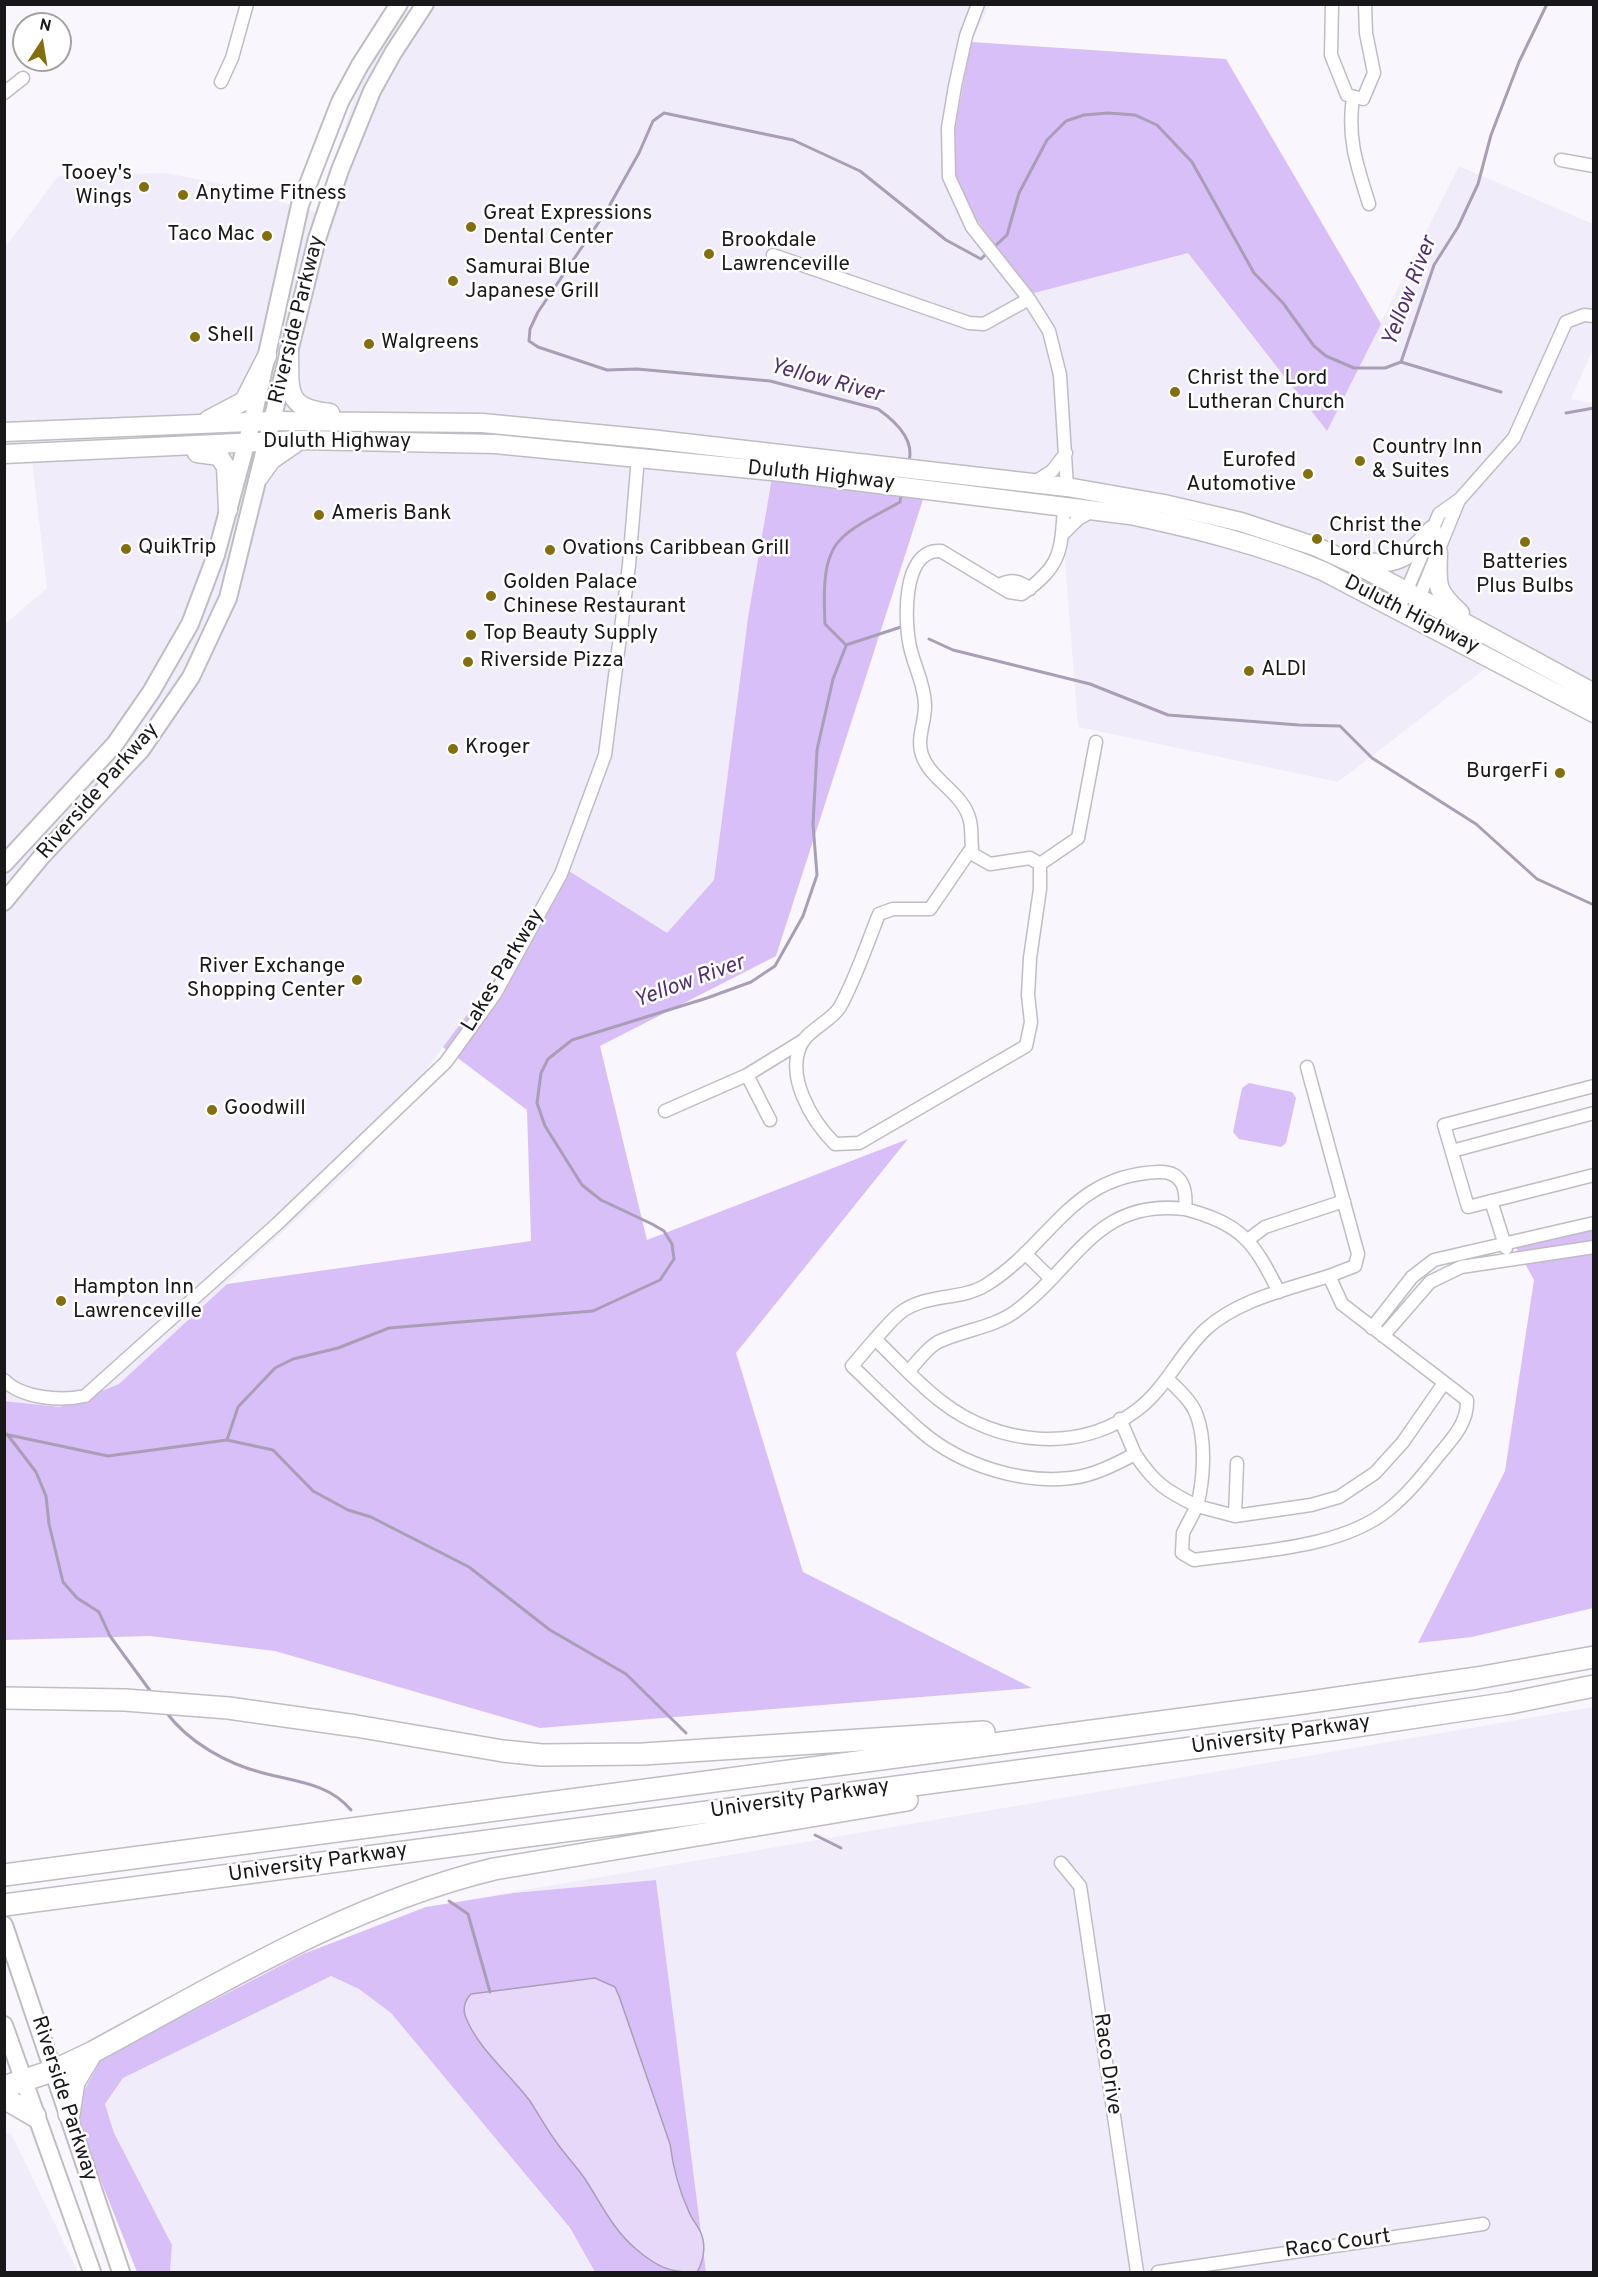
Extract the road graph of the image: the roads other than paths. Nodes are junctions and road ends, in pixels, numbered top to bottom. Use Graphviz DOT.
graph roads {
  1 [pos="247,4"];
  2 [pos="399,4"];
  3 [pos="425,4"];
  4 [pos="978,4"];
  5 [pos="1332,4"];
  6 [pos="1365,4"];
  7 [pos="23,78"];
  8 [pos="221,82"];
  9 [pos="4,93"];
  10 [pos="1353,97"];
  11 [pos="1561,160"];
  12 [pos="1593,166"];
  13 [pos="312,170"];
  14 [pos="1369,204"];
  15 [pos="772,255"];
  16 [pos="310,266"];
  17 [pos="1029,299"];
  18 [pos="1593,316"];
  19 [pos="290,351"];
  20 [pos="267,357"];
  21 [pos="273,421"];
  22 [pos="401,421"];
  23 [pos="252,422"];
  24 [pos="194,425"];
  25 [pos="4,432"];
  26 [pos="301,440"];
  27 [pos="268,442"];
  28 [pos="246,444"];
  29 [pos="106,449"];
  30 [pos="1066,453"];
  31 [pos="4,454"];
  32 [pos="639,456"];
  33 [pos="887,475"];
  34 [pos="260,477"];
  35 [pos="1033,483"];
  36 [pos="1067,487"];
  37 [pos="961,493"];
  38 [pos="1460,499"];
  39 [pos="1164,504"];
  40 [pos="1064,507"];
  41 [pos="228,510"];
  42 [pos="1095,510"];
  43 [pos="1432,530"];
  44 [pos="1062,535"];
  45 [pos="1438,553"];
  46 [pos="1347,561"];
  47 [pos="1409,603"];
  48 [pos="1479,630"];
  49 [pos="1593,693"];
  50 [pos="1593,713"];
  51 [pos="1096,742"];
  52 [pos="970,850"];
  53 [pos="4,864"];
  54 [pos="1040,864"];
  55 [pos="4,902"];
  56 [pos="804,1040"];
  57 [pos="1307,1067"];
  58 [pos="747,1075"];
  59 [pos="1593,1086"];
  60 [pos="664,1111"];
  61 [pos="1593,1113"];
  62 [pos="770,1120"];
  63 [pos="1452,1151"];
  64 [pos="1593,1175"];
  65 [pos="1344,1201"];
  66 [pos="1491,1201"];
  67 [pos="1185,1209"];
  68 [pos="1593,1223"];
  69 [pos="1249,1239"];
  70 [pos="1503,1242"];
  71 [pos="1593,1247"];
  72 [pos="1025,1253"];
  73 [pos="1510,1260"];
  74 [pos="1329,1276"];
  75 [pos="1050,1278"];
  76 [pos="1279,1292"];
  77 [pos="1372,1328"];
  78 [pos="1383,1336"];
  79 [pos="875,1339"];
  80 [pos="909,1371"];
  81 [pos="1168,1379"];
  82 [pos="4,1380"];
  83 [pos="1444,1383"];
  84 [pos="1120,1419"];
  85 [pos="1135,1454"];
  86 [pos="1237,1463"];
  87 [pos="1197,1506"];
  88 [pos="1235,1516"];
  89 [pos="1593,1657"];
  90 [pos="1593,1686"];
  91 [pos="4,1698"];
  92 [pos="1107,1728"];
  93 [pos="1196,1747"];
  94 [pos="1061,1863"];
  95 [pos="4,1875"];
  96 [pos="4,1905"];
  97 [pos="4,1925"];
  98 [pos="4,2025"];
  99 [pos="91,2053"];
  100 [pos="55,2070"];
  101 [pos="14,2084"];
  102 [pos="4,2098"];
  103 [pos="69,2114"];
  104 [pos="35,2116"];
  105 [pos="1483,2224"];
  106 [pos="92,2272"];
  107 [pos="121,2272"];
  108 [pos="1137,2272"];
  109 [pos="1158,2272"];
  1 -- 8 [label="street"];
  2 -- 13 [label="main road, Riverside Parkway"];
  3 -- 16 [label="main road, Riverside Parkway"];
  4 -- 17 [label="street"];
  5 -- 10 [label="street"];
  6 -- 10 [label="street"];
  7 -- 9 [label="street"];
  10 -- 14 [label="street"];
  11 -- 12 [label="street"];
  13 -- 16 [label="main road"];
  13 -- 20 [label="main road, Riverside Parkway"];
  15 -- 17 [label="street"];
  16 -- 19 [label="main road, Riverside Parkway"];
  17 -- 30 [label="street"];
  18 -- 38 [label="street"];
  19 -- 21 [label="main road, Riverside Parkway"];
  19 -- 22 [label="main road"];
  20 -- 23 [label="main road, Riverside Parkway"];
  20 -- 24 [label="main road"];
  21 -- 22 [label="main road, Duluth Highway"];
  21 -- 23 [label="main road, Duluth Highway"];
  21 -- 27 [label="main road, Riverside Parkway"];
  22 -- 33 [label="main road, Duluth Highway"];
  23 -- 24 [label="main road, Duluth Highway"];
  23 -- 28 [label="main road, Riverside Parkway"];
  24 -- 25 [label="main road, Duluth Highway"];
  26 -- 27 [label="main road, Duluth Highway"];
  26 -- 32 [label="main road, Duluth Highway"];
  26 -- 34 [label="main road"];
  27 -- 28 [label="main road, Duluth Highway"];
  27 -- 34 [label="main road, Riverside Parkway"];
  28 -- 29 [label="main road, Duluth Highway"];
  28 -- 41 [label="main road, Riverside Parkway"];
  29 -- 31 [label="main road, Duluth Highway"];
  29 -- 41 [label="main road"];
  30 -- 35 [label="street"];
  30 -- 36 [label="street"];
  32 -- 33 [label="main road, Duluth Highway"];
  32 -- 82 [label="street, Lakes Parkway"];
  33 -- 35 [label="main road, Duluth Highway"];
  33 -- 37 [label="main road, Duluth Highway"];
  34 -- 55 [label="main road, Riverside Parkway"];
  35 -- 36 [label="main road, Duluth Highway"];
  36 -- 37 [label="main road"];
  36 -- 39 [label="main road, Duluth Highway"];
  37 -- 40 [label="main road, Duluth Highway"];
  38 -- 43 [label="street"];
  38 -- 45 [label="street"];
  39 -- 40 [label="main road"];
  39 -- 46 [label="main road, Duluth Highway"];
  40 -- 42 [label="main road, Duluth Highway"];
  40 -- 44 [label="street"];
  41 -- 53 [label="main road, Riverside Parkway"];
  42 -- 44 [label="street"];
  42 -- 47 [label="main road, Duluth Highway"];
  43 -- 46 [label="main road"];
  43 -- 47 [label="street"];
  44 -- 52 [label="street"];
  45 -- 47 [label="street"];
  45 -- 48 [label="main road"];
  46 -- 47 [label="main road, Duluth Highway"];
  47 -- 48 [label="main road, Duluth Highway"];
  47 -- 50 [label="main road, Duluth Highway"];
  48 -- 49 [label="main road, Duluth Highway"];
  51 -- 54 [label="street"];
  52 -- 54 [label="street"];
  52 -- 56 [label="street"];
  54 -- 56 [label="street"];
  56 -- 58 [label="street"];
  57 -- 65 [label="street"];
  58 -- 60 [label="street"];
  58 -- 62 [label="street"];
  59 -- 63 [label="street"];
  61 -- 63 [label="street"];
  63 -- 66 [label="street"];
  64 -- 66 [label="street"];
  65 -- 69 [label="street"];
  65 -- 74 [label="street"];
  66 -- 70 [label="street"];
  67 -- 69 [label="street"];
  67 -- 72 [label="street"];
  67 -- 75 [label="street"];
  68 -- 70 [label="street"];
  69 -- 76 [label="street"];
  70 -- 73 [label="street"];
  70 -- 77 [label="street"];
  71 -- 73 [label="street"];
  72 -- 75 [label="street"];
  72 -- 79 [label="street"];
  73 -- 78 [label="street"];
  74 -- 76 [label="street"];
  74 -- 77 [label="street"];
  75 -- 80 [label="street"];
  76 -- 81 [label="street"];
  77 -- 78 [label="street"];
  78 -- 83 [label="street"];
  79 -- 80 [label="street"];
  79 -- 85 [label="street"];
  80 -- 84 [label="street"];
  81 -- 84 [label="street"];
  81 -- 87 [label="street"];
  83 -- 87 [label="street"];
  83 -- 88 [label="street"];
  84 -- 85 [label="street"];
  85 -- 87 [label="street"];
  86 -- 88 [label="street"];
  87 -- 88 [label="street"];
  89 -- 92 [label="highway, University Parkway"];
  90 -- 93 [label="highway, University Parkway"];
  91 -- 92 [label="highway"];
  92 -- 95 [label="highway, University Parkway"];
  93 -- 96 [label="highway, University Parkway"];
  93 -- 99 [label="highway"];
  94 -- 108 [label="street, Raco Drive"];
  97 -- 100 [label="main road, Riverside Parkway"];
  98 -- 101 [label="main road, Riverside Parkway"];
  99 -- 100 [label="highway"];
  99 -- 103 [label="highway"];
  100 -- 101 [label="highway"];
  100 -- 103 [label="main road, Riverside Parkway"];
  101 -- 104 [label="main road, Riverside Parkway"];
  102 -- 104 [label="highway"];
  103 -- 107 [label="main road, Riverside Parkway"];
  104 -- 106 [label="main road, Riverside Parkway"];
  105 -- 109 [label="street, Raco Court"];
}
